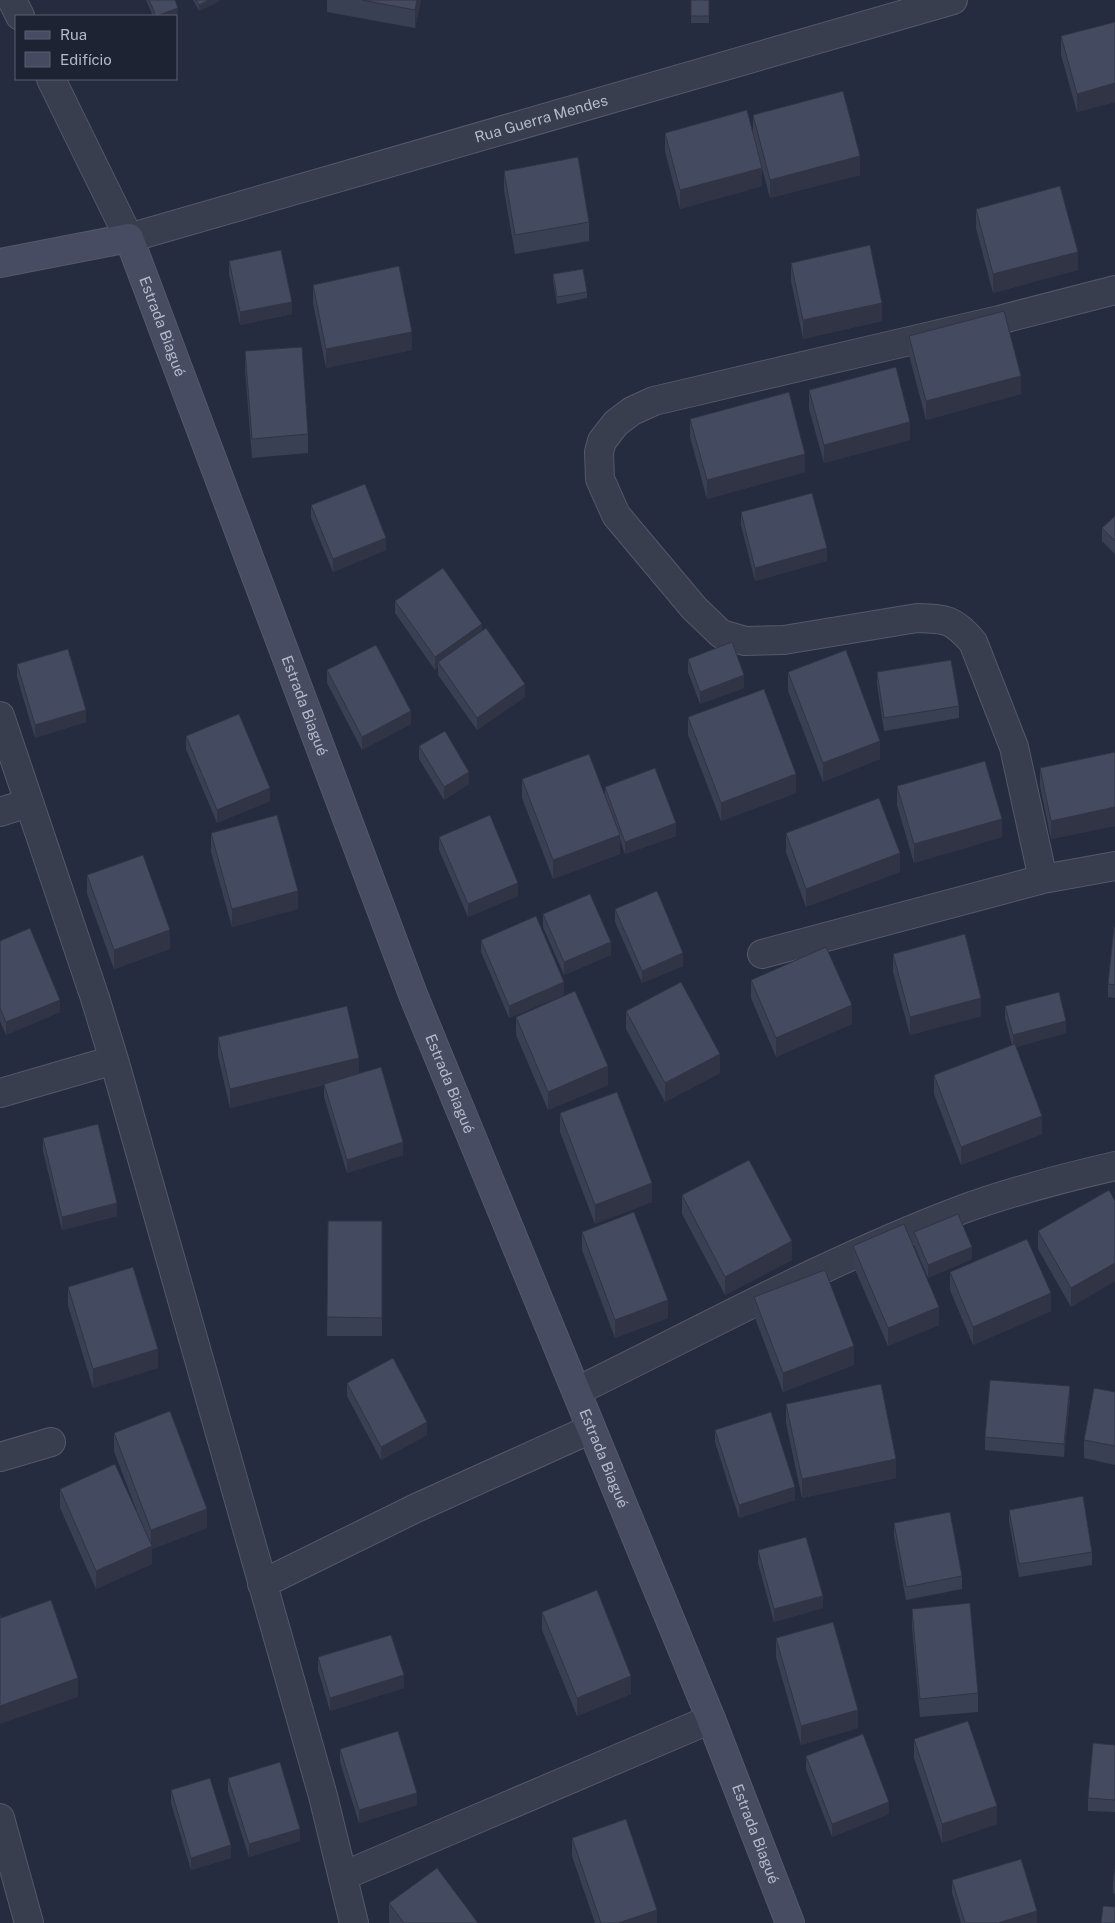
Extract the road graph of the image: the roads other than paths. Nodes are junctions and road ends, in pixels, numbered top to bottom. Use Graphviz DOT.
graph roads {
  1 [pos="12,0"];
  2 [pos="953,0"];
  3 [pos="20,15"];
  4 [pos="51,80"];
  5 [pos="130,238"];
  6 [pos="0,263"];
  7 [pos="1115,290"];
  8 [pos="0,716"];
  9 [pos="28,804"];
  10 [pos="0,812"];
  11 [pos="1115,866"];
  12 [pos="1043,879"];
  13 [pos="762,954"];
  14 [pos="114,1060"];
  15 [pos="0,1093"];
  16 [pos="1115,1166"];
  17 [pos="577,1391"];
  18 [pos="592,1429"];
  19 [pos="51,1442"];
  20 [pos="0,1458"];
  21 [pos="262,1584"];
  22 [pos="711,1719"];
  23 [pos="0,1818"];
  24 [pos="342,1876"];
  25 [pos="29,1923"];
  26 [pos="354,1923"];
  27 [pos="790,1923"];
  1 -- 3 [label="street"];
  2 -- 5 [label="street, Rua Guerra Mendes"];
  4 -- 5 [label="street"];
  5 -- 6 [label="main road"];
  5 -- 17 [label="main road, Estrada Biagué"];
  7 -- 12 [label="street"];
  8 -- 9 [label="street"];
  9 -- 10 [label="street"];
  9 -- 14 [label="street"];
  11 -- 12 [label="street"];
  12 -- 13 [label="street"];
  14 -- 15 [label="street"];
  14 -- 21 [label="street"];
  16 -- 17 [label="street"];
  17 -- 18 [label="main road, Estrada Biagué"];
  18 -- 21 [label="street"];
  18 -- 22 [label="main road, Estrada Biagué"];
  19 -- 20 [label="street"];
  21 -- 24 [label="street"];
  22 -- 24 [label="street"];
  22 -- 27 [label="main road, Estrada Biagué"];
  23 -- 25 [label="street"];
  24 -- 26 [label="street"];
}
